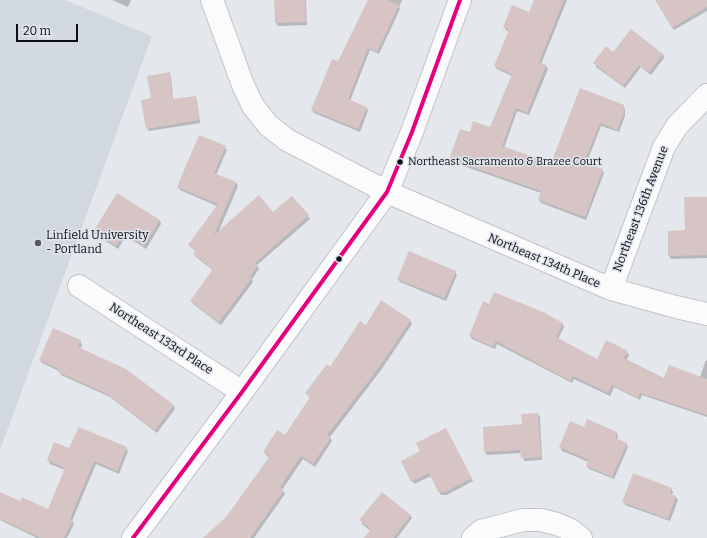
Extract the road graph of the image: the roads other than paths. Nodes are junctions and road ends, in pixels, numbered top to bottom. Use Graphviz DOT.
graph roads {
  1 [pos="212,0"];
  2 [pos="460,0"];
  3 [pos="707,95"];
  4 [pos="387,192"];
  5 [pos="79,286"];
  6 [pos="610,289"];
  7 [pos="707,314"];
  8 [pos="242,392"];
  9 [pos="133,538"];
  10 [pos="472,538"];
  11 [pos="581,538"];
  1 -- 4 [label="street, Northeast 134th Place"];
  2 -- 4 [label="street"];
  3 -- 6 [label="street, Northeast 136th Avenue"];
  4 -- 6 [label="street, Northeast 134th Place"];
  4 -- 8 [label="street"];
  5 -- 8 [label="street, Northeast 133rd Place"];
  6 -- 7 [label="street, Northeast 134th Place"];
  8 -- 9 [label="street"];
  10 -- 11 [label="street"];
}
